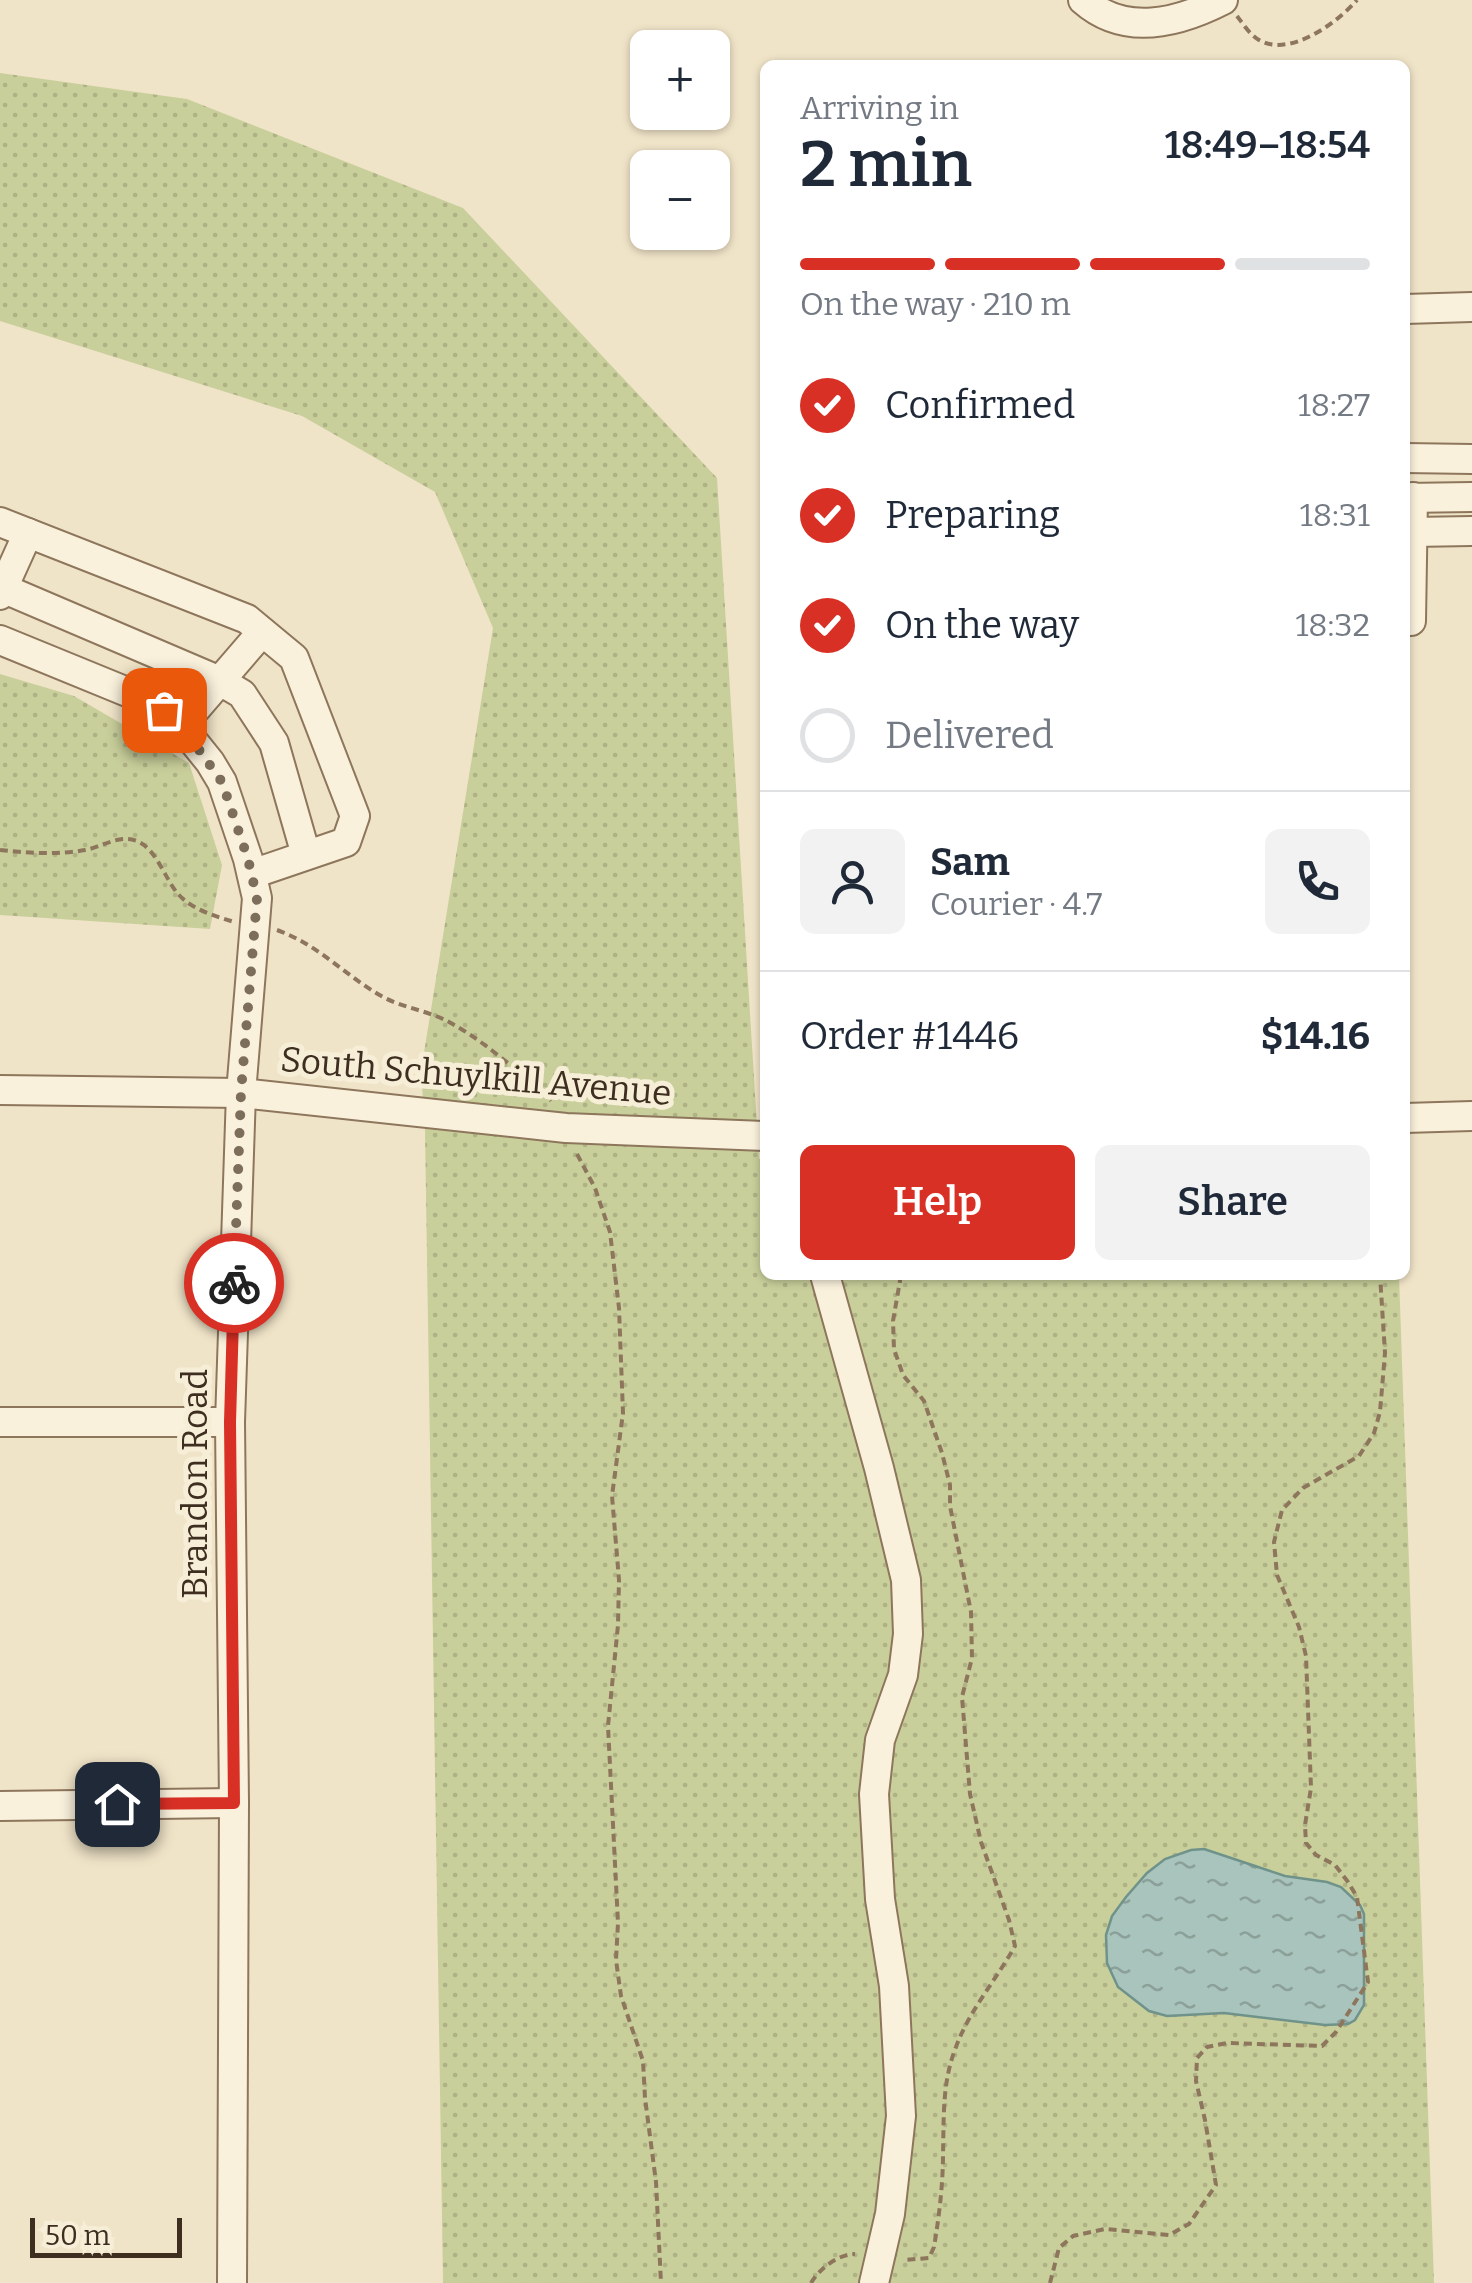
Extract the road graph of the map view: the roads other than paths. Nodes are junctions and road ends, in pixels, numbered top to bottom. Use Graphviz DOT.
graph roads {
  1 [pos="1083,0"];
  2 [pos="1227,4"];
  3 [pos="1472,307"];
  4 [pos="1410,309"];
  5 [pos="1410,458"];
  6 [pos="1472,459"];
  7 [pos="1472,497"];
  8 [pos="1410,498"];
  9 [pos="1410,509"];
  10 [pos="0,522"];
  11 [pos="1412,532"];
  12 [pos="1472,532"];
  13 [pos="28,533"];
  14 [pos="1,590"];
  15 [pos="1411,620"];
  16 [pos="262,632"];
  17 [pos="0,640"];
  18 [pos="220,681"];
  19 [pos="182,726"];
  20 [pos="306,855"];
  21 [pos="252,874"];
  22 [pos="0,1090"];
  23 [pos="241,1092"];
  24 [pos="1472,1116"];
  25 [pos="1410,1118"];
  26 [pos="760,1136"];
  27 [pos="826,1280"];
  28 [pos="0,1422"];
  29 [pos="230,1422"];
  30 [pos="234,1803"];
  31 [pos="0,1806"];
  32 [pos="877,2270"];
  33 [pos="232,2283"];
  1 -- 2 [label="street"];
  3 -- 4 [label="street"];
  5 -- 6 [label="street"];
  7 -- 8 [label="street"];
  9 -- 11 [label="street"];
  10 -- 13 [label="street"];
  11 -- 12 [label="street"];
  11 -- 15 [label="street"];
  13 -- 14 [label="street"];
  13 -- 16 [label="street"];
  14 -- 18 [label="street"];
  16 -- 18 [label="street"];
  16 -- 20 [label="street"];
  17 -- 19 [label="street, Brandon Road"];
  18 -- 19 [label="street"];
  18 -- 20 [label="street"];
  19 -- 21 [label="street, Brandon Road"];
  20 -- 21 [label="street"];
  21 -- 23 [label="street, Brandon Road"];
  22 -- 23 [label="street, South Schuylkill Avenue"];
  23 -- 26 [label="street, South Schuylkill Avenue"];
  23 -- 29 [label="street, Brandon Road"];
  24 -- 25 [label="street"];
  27 -- 32 [label="street"];
  28 -- 29 [label="street"];
  29 -- 30 [label="street, Brandon Road"];
  30 -- 31 [label="street"];
  30 -- 33 [label="street, Brandon Road"];
}
